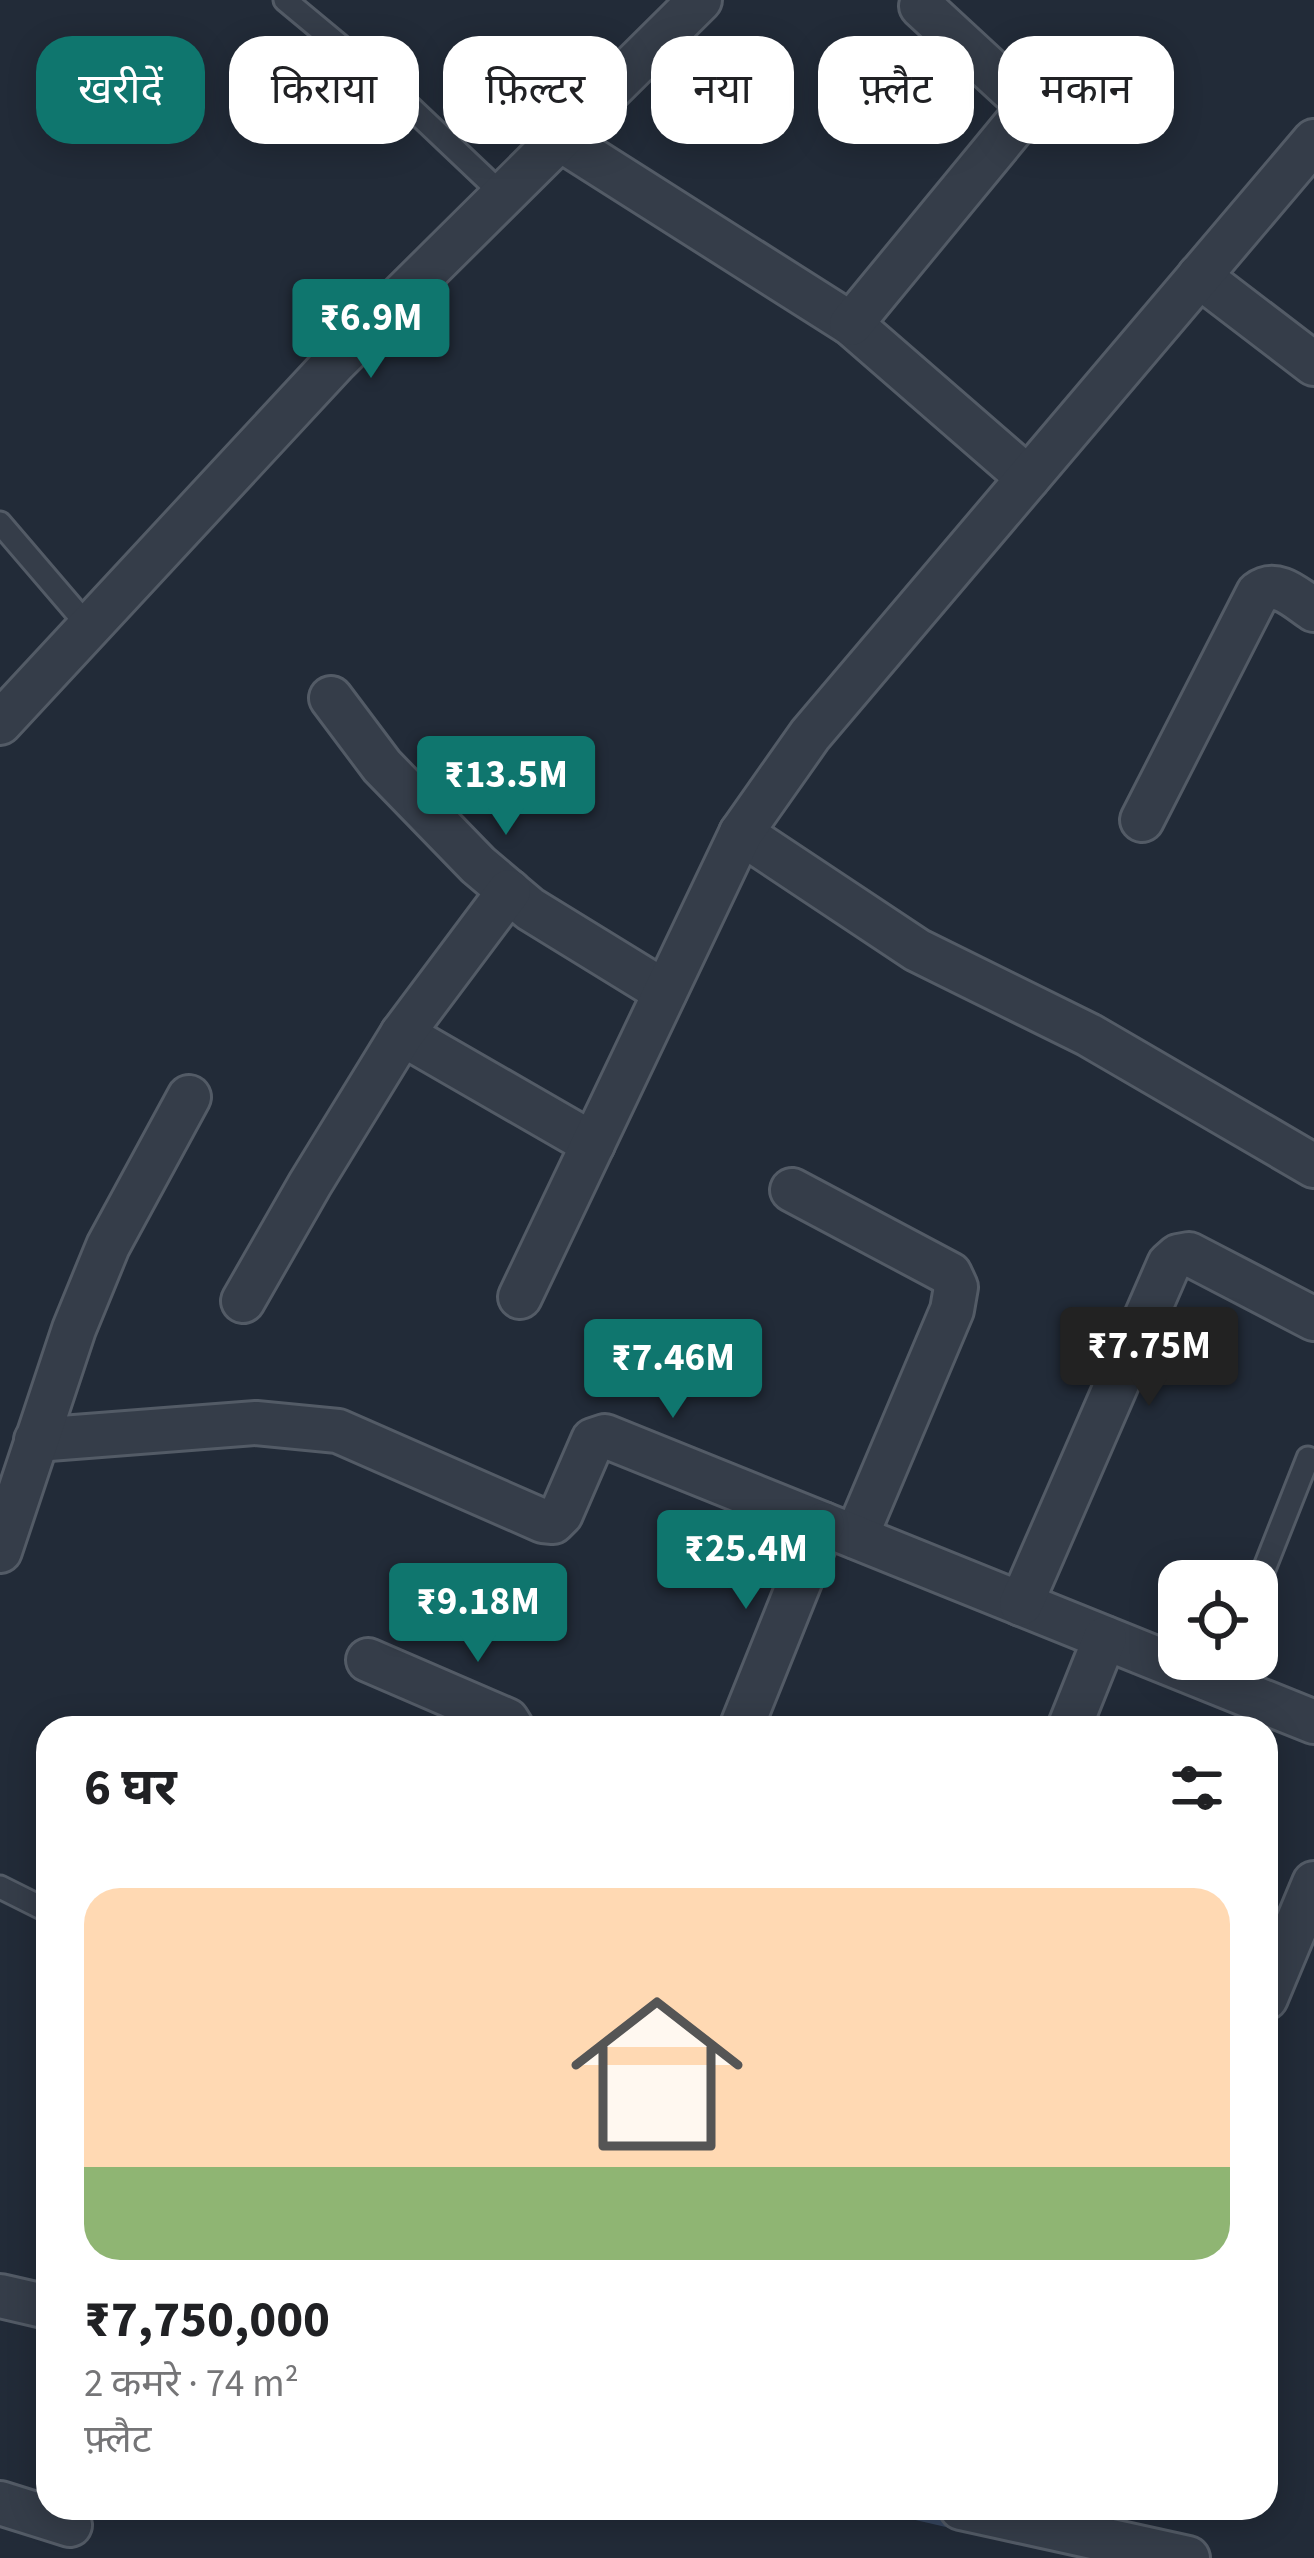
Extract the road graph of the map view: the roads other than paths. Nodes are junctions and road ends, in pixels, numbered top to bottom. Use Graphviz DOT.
graph roads {
  1 [pos="285,0"];
  2 [pos="687,4"];
  3 [pos="920,6"];
  4 [pos="627,69"];
  5 [pos="1314,141"];
  6 [pos="557,144"];
  7 [pos="567,144"];
  8 [pos="504,196"];
  9 [pos="1199,276"];
  10 [pos="851,324"];
  11 [pos="1314,364"];
  12 [pos="1028,478"];
  13 [pos="0,523"];
  14 [pos="1314,610"];
  15 [pos="89,627"];
  16 [pos="332,698"];
  17 [pos="0,722"];
  18 [pos="1142,820"];
  19 [pos="741,833"];
  20 [pos="509,891"];
  21 [pos="665,992"];
  22 [pos="402,1034"];
  23 [pos="189,1097"];
  24 [pos="593,1144"];
  25 [pos="1314,1166"];
  26 [pos="792,1190"];
  27 [pos="520,1298"];
  28 [pos="243,1301"];
  29 [pos="1314,1319"];
  30 [pos="36,1440"];
  31 [pos="1308,1458"];
  32 [pos="840,1531"];
  33 [pos="0,1551"];
  34 [pos="1268,1560"];
  35 [pos="1021,1604"];
  36 [pos="1105,1638"];
  37 [pos="1158,1653"];
  38 [pos="368,1660"];
  39 [pos="1239,1680"];
  40 [pos="498,1716"];
  41 [pos="747,1716"];
  42 [pos="1074,1716"];
  43 [pos="1314,1722"];
  44 [pos="1314,1883"];
  45 [pos="0,1887"];
  46 [pos="36,1905"];
  47 [pos="1278,1969"];
  48 [pos="0,2296"];
  49 [pos="36,2304"];
  50 [pos="0,2503"];
  51 [pos="36,2514"];
  52 [pos="57,2520"];
  53 [pos="1015,2520"];
  54 [pos="70,2524"];
  55 [pos="1188,2558"];
  1 -- 8 [label="lane"];
  2 -- 4 [label="street"];
  3 -- 10 [label="street"];
  5 -- 9 [label="street"];
  6 -- 8 [label="street"];
  7 -- 10 [label="street"];
  8 -- 15 [label="street"];
  9 -- 11 [label="street"];
  9 -- 12 [label="street"];
  10 -- 12 [label="street"];
  12 -- 19 [label="street"];
  13 -- 15 [label="lane"];
  14 -- 18 [label="street"];
  15 -- 17 [label="street"];
  16 -- 20 [label="street"];
  19 -- 21 [label="street"];
  19 -- 25 [label="street"];
  20 -- 21 [label="street"];
  20 -- 22 [label="street"];
  21 -- 24 [label="street"];
  22 -- 24 [label="street"];
  22 -- 28 [label="street"];
  23 -- 30 [label="street"];
  24 -- 27 [label="street"];
  26 -- 32 [label="street"];
  29 -- 35 [label="street"];
  30 -- 32 [label="street"];
  30 -- 33 [label="street"];
  31 -- 34 [label="lane"];
  32 -- 35 [label="street"];
  32 -- 41 [label="street"];
  35 -- 36 [label="street"];
  36 -- 37 [label="street"];
  36 -- 42 [label="street"];
  38 -- 40 [label="street"];
  39 -- 43 [label="street"];
  44 -- 47 [label="street"];
  45 -- 46 [label="lane"];
  48 -- 49 [label="street"];
  50 -- 51 [label="street"];
  52 -- 54 [label="street"];
  53 -- 55 [label="street"];
}
